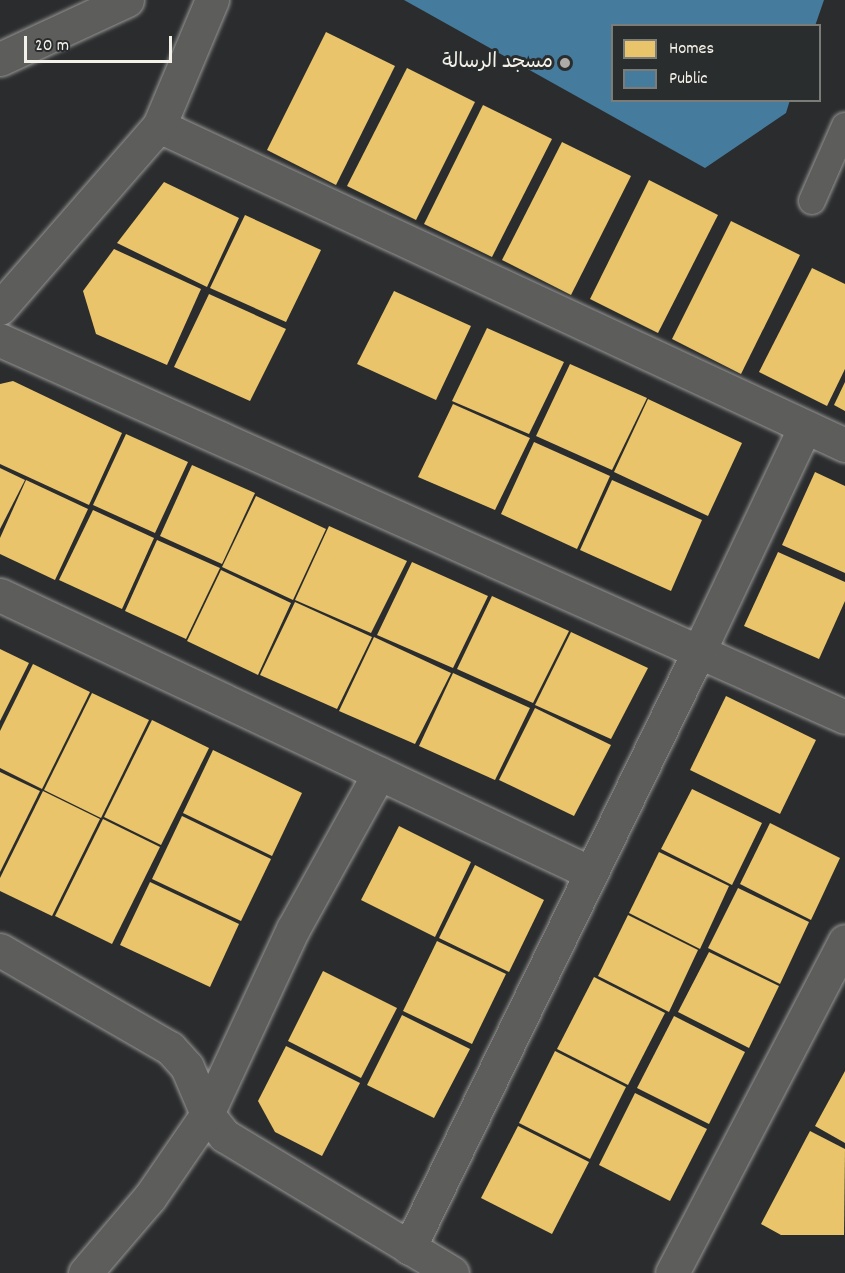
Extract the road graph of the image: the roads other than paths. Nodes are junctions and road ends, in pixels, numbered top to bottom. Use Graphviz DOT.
graph roads {
  1 [pos="127,0"];
  2 [pos="212,0"];
  3 [pos="0,59"];
  4 [pos="159,126"];
  5 [pos="845,126"];
  6 [pos="812,201"];
  7 [pos="0,308"];
  8 [pos="0,340"];
  9 [pos="805,427"];
  10 [pos="845,445"];
  11 [pos="0,595"];
  12 [pos="699,651"];
  13 [pos="845,717"];
  14 [pos="379,772"];
  15 [pos="591,873"];
  16 [pos="845,941"];
  17 [pos="0,950"];
  18 [pos="207,1114"];
  19 [pos="409,1248"];
  20 [pos="85,1273"];
  21 [pos="452,1273"];
  22 [pos="672,1273"];
  1 -- 3 [label="street"];
  2 -- 4 [label="street"];
  4 -- 7 [label="street"];
  4 -- 9 [label="street"];
  5 -- 6 [label="lane"];
  8 -- 12 [label="street"];
  9 -- 10 [label="street"];
  9 -- 12 [label="street"];
  11 -- 14 [label="street"];
  12 -- 13 [label="street"];
  12 -- 15 [label="street"];
  14 -- 15 [label="street"];
  14 -- 18 [label="street"];
  15 -- 19 [label="street"];
  16 -- 22 [label="street"];
  17 -- 18 [label="street"];
  18 -- 19 [label="street"];
  18 -- 20 [label="street"];
  19 -- 21 [label="street"];
}
